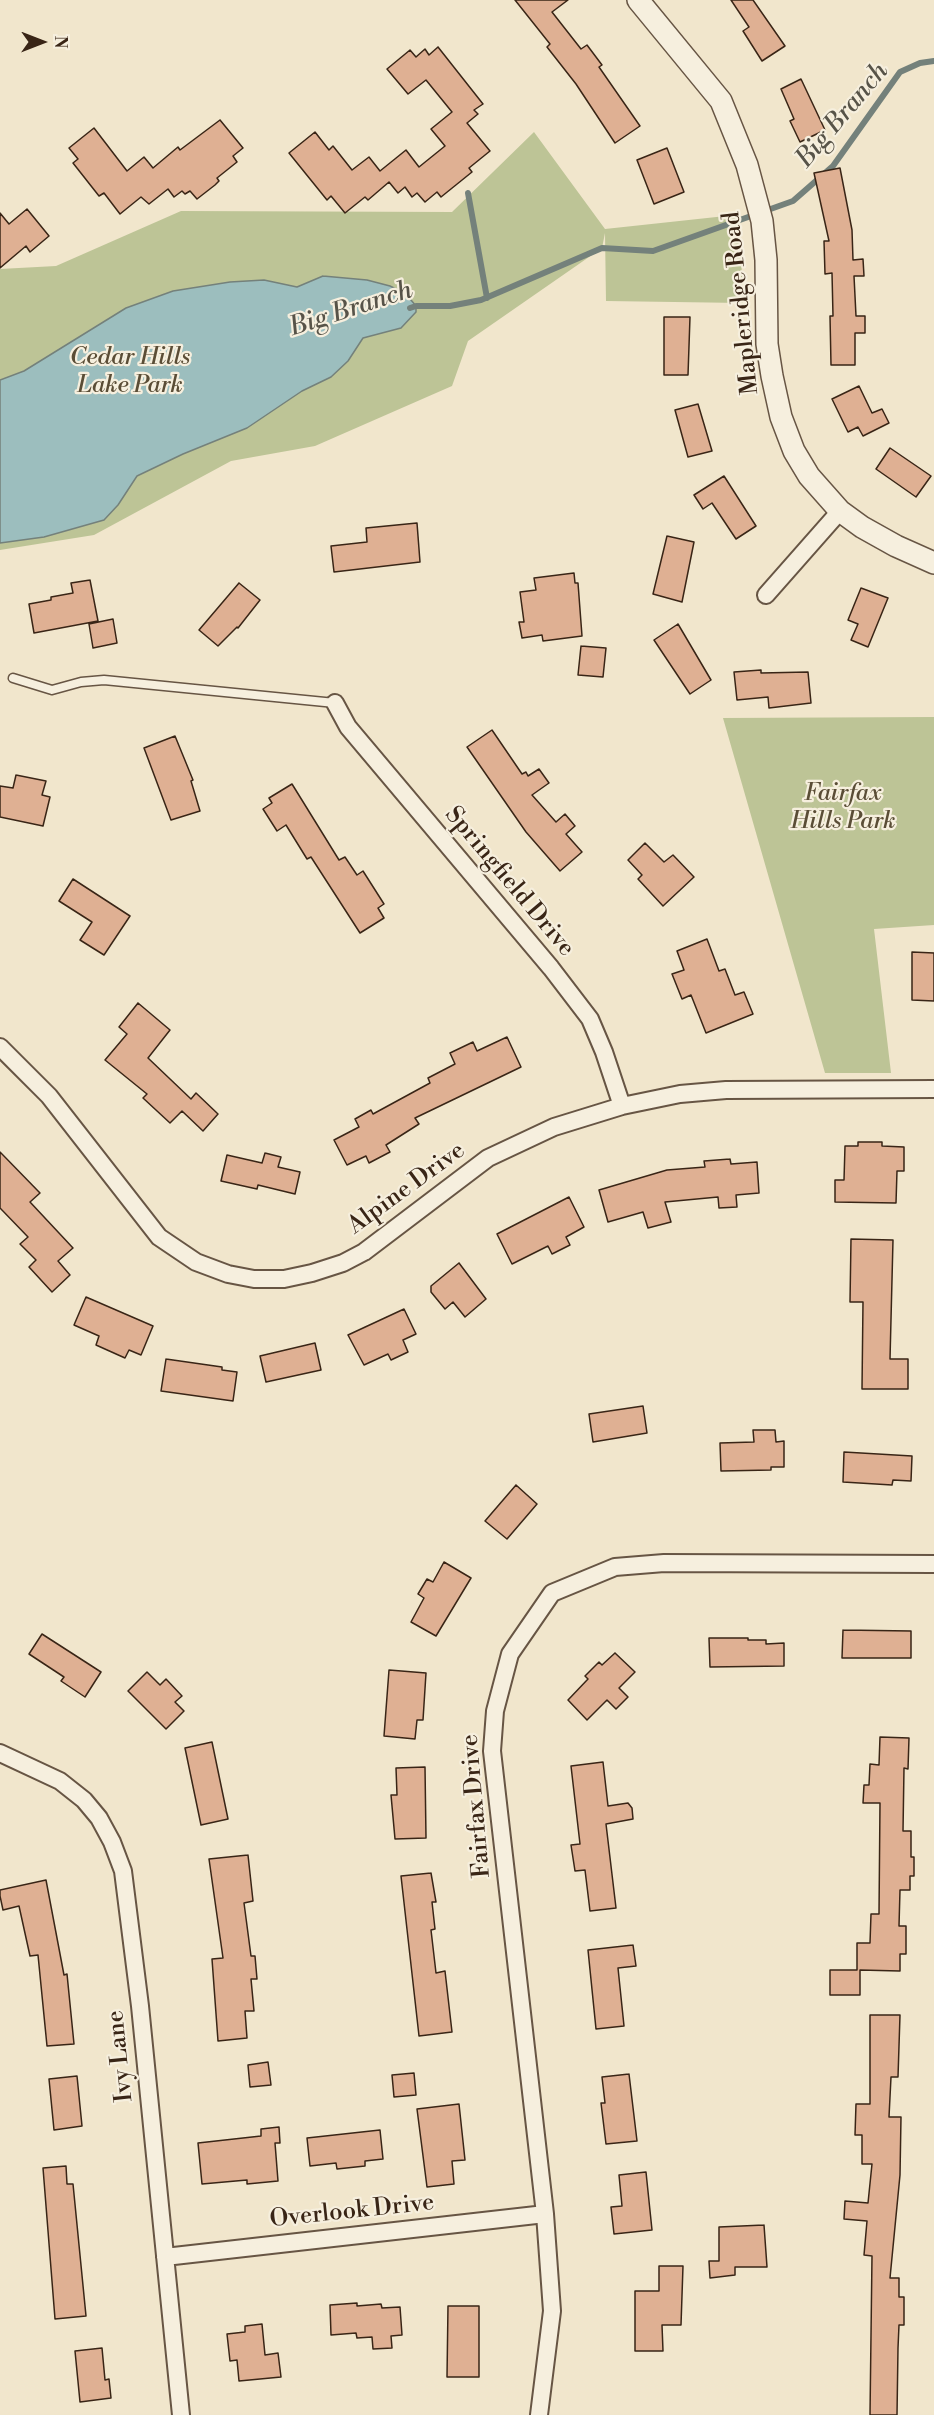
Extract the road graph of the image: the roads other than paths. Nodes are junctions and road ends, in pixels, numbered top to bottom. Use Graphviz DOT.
graph roads {
  1 [pos="638,0"];
  2 [pos="840,511"];
  3 [pos="934,563"];
  4 [pos="766,595"];
  5 [pos="13,678"];
  6 [pos="335,703"];
  7 [pos="0,1047"];
  8 [pos="934,1089"];
  9 [pos="622,1106"];
  10 [pos="934,1564"];
  11 [pos="0,1753"];
  12 [pos="545,2214"];
  13 [pos="165,2257"];
  14 [pos="181,2415"];
  15 [pos="538,2415"];
  1 -- 2 [label="street, Mapleridge Road"];
  2 -- 3 [label="street, Mapleridge Road"];
  2 -- 4 [label="street"];
  5 -- 6 [label="lane"];
  6 -- 9 [label="street, Springfield Drive"];
  7 -- 9 [label="street, Alpine Drive"];
  8 -- 9 [label="street, Alpine Drive"];
  10 -- 12 [label="street, Fairfax Drive"];
  11 -- 13 [label="street, Ivy Lane"];
  12 -- 13 [label="street, Overlook Drive"];
  12 -- 15 [label="street, Fairfax Drive"];
  13 -- 14 [label="street, Ivy Lane"];
}
